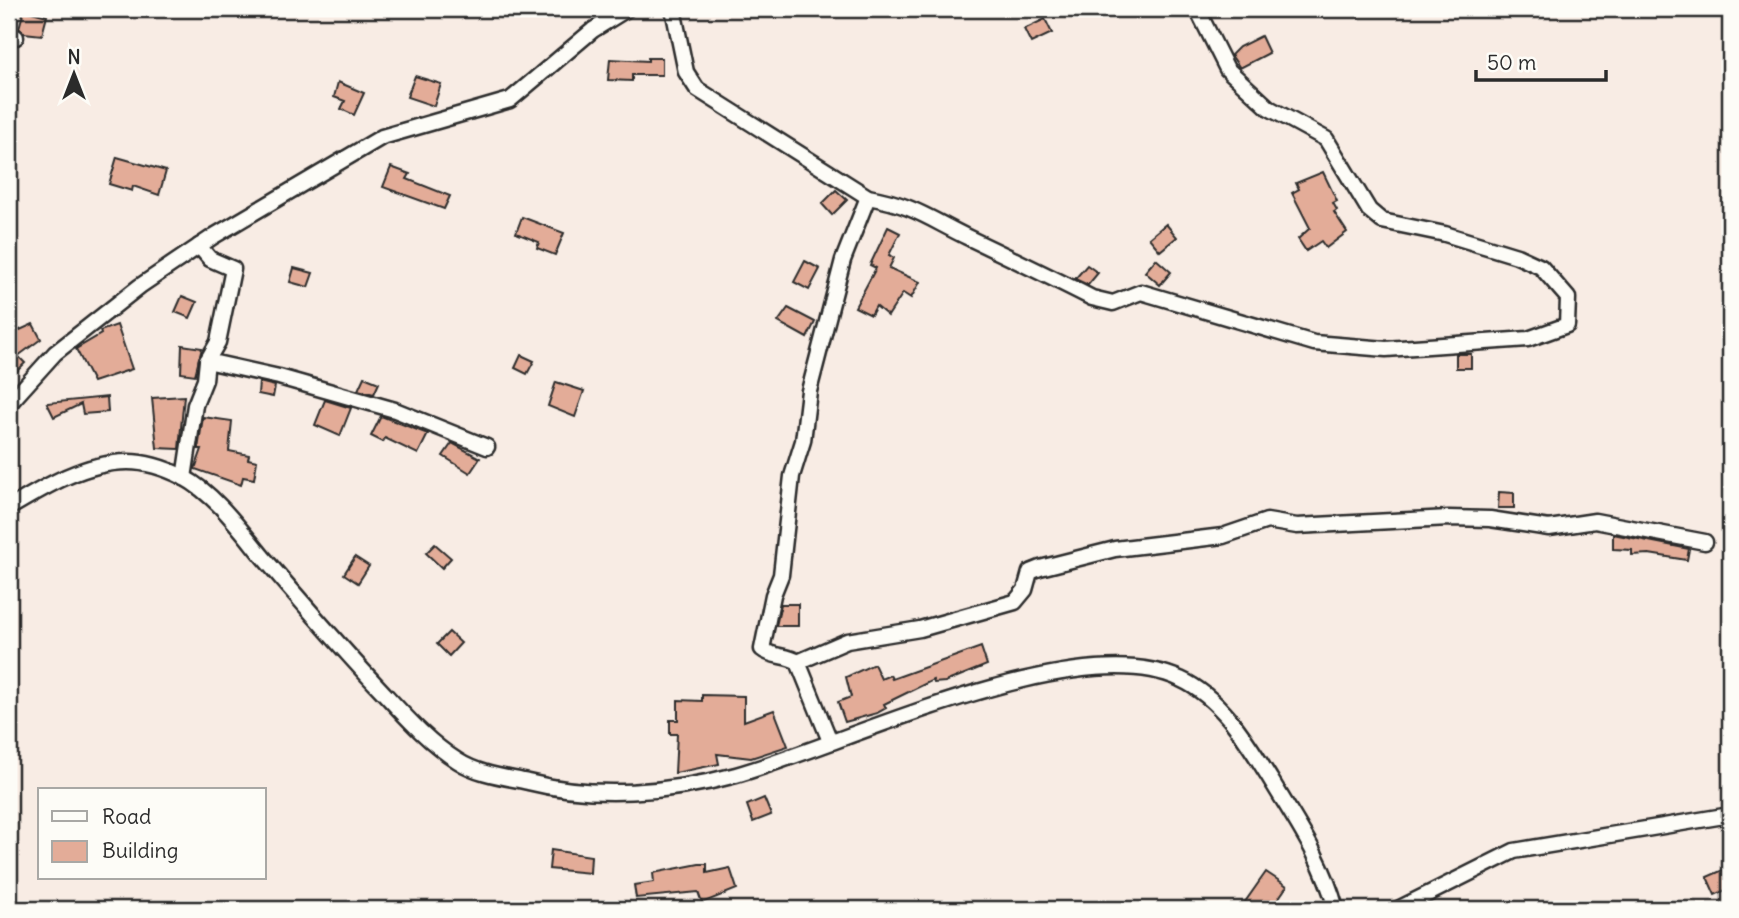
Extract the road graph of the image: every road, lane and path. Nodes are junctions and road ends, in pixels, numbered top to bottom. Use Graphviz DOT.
graph roads {
  1 [pos="627,9"];
  2 [pos="673,9"];
  3 [pos="1197,9"];
  4 [pos="869,197"];
  5 [pos="199,246"];
  6 [pos="207,361"];
  7 [pos="12,395"];
  8 [pos="487,447"];
  9 [pos="184,478"];
  10 [pos="9,508"];
  11 [pos="1705,542"];
  12 [pos="798,662"];
  13 [pos="830,741"];
  14 [pos="1730,815"];
  15 [pos="1336,909"];
  16 [pos="1398,909"];
  1 -- 5 [label="street"];
  2 -- 4 [label="street"];
  3 -- 4 [label="street"];
  4 -- 12 [label="street"];
  5 -- 6 [label="street"];
  5 -- 7 [label="street"];
  6 -- 8 [label="street"];
  6 -- 9 [label="street"];
  9 -- 10 [label="street"];
  9 -- 13 [label="street"];
  11 -- 12 [label="street"];
  12 -- 13 [label="street"];
  13 -- 15 [label="street"];
  14 -- 16 [label="street"];
}
